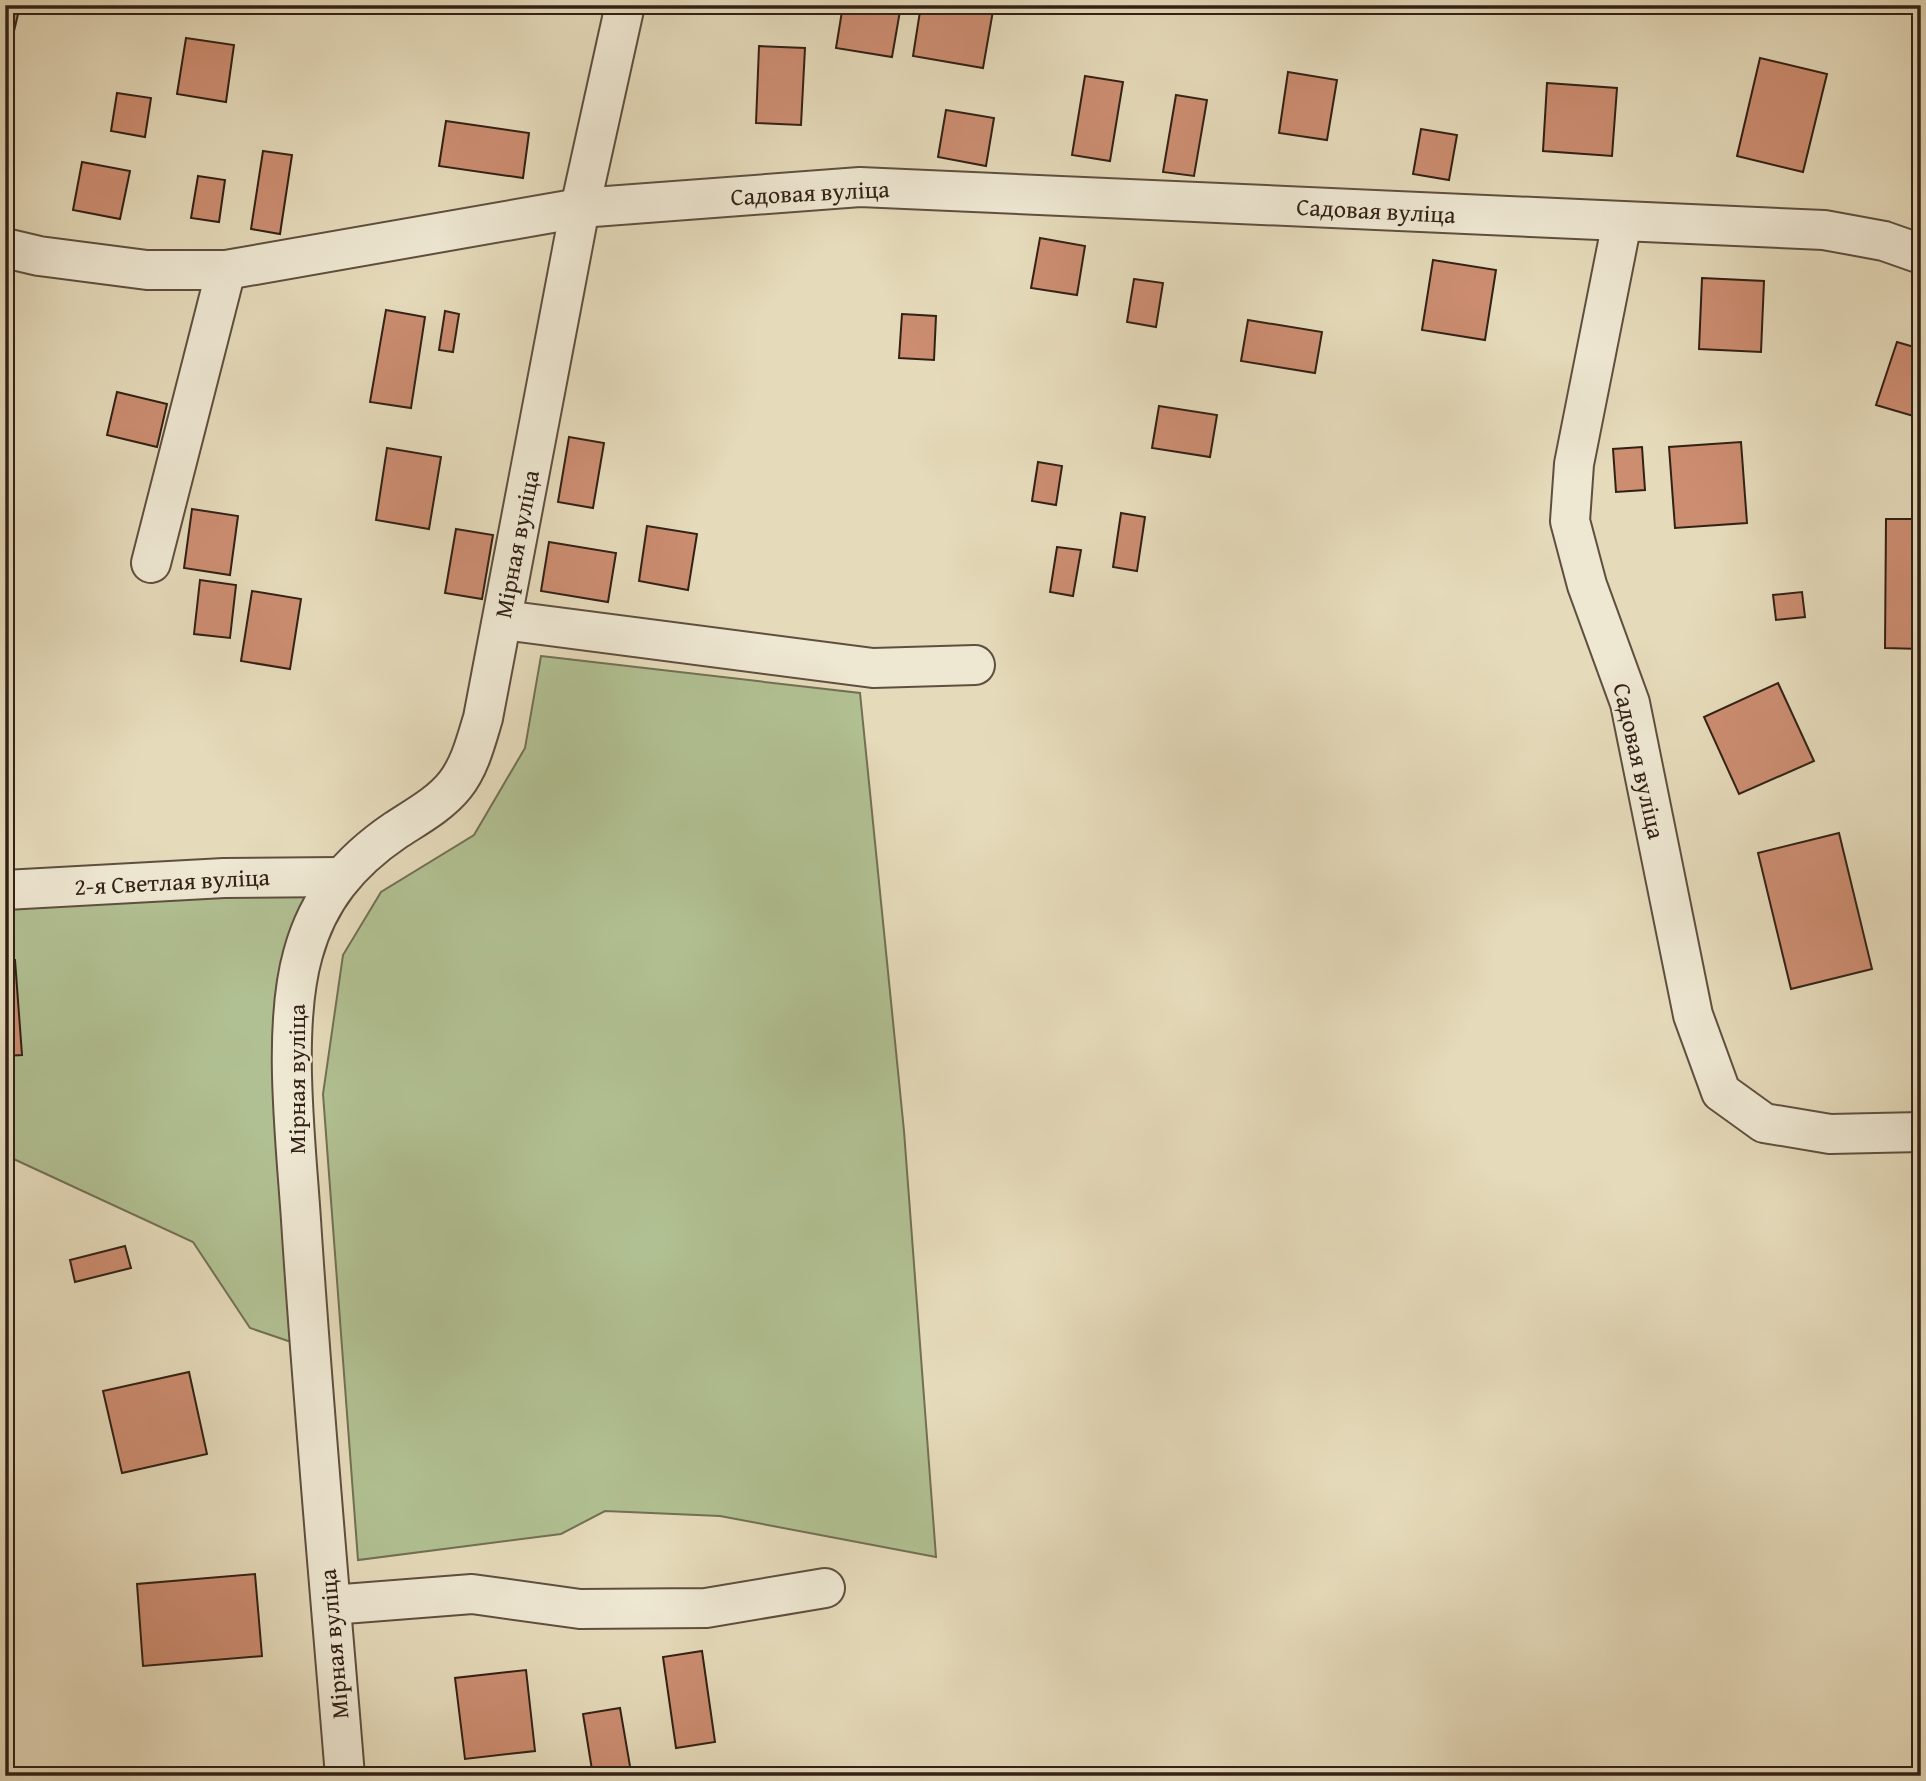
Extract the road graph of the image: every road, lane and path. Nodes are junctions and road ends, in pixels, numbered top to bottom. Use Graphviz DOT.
graph roads {
  1 [pos="625,5"];
  2 [pos="580,208"];
  3 [pos="1622,222"];
  4 [pos="5,247"];
  5 [pos="1921,254"];
  6 [pos="226,270"];
  7 [pos="151,563"];
  8 [pos="503,620"];
  9 [pos="975,664"];
  10 [pos="340,877"];
  11 [pos="5,890"];
  12 [pos="1921,1132"];
  13 [pos="825,1588"];
  14 [pos="331,1605"];
  15 [pos="345,1776"];
  1 -- 2 [label="street, Мірная вуліца"];
  2 -- 3 [label="street, Садовая вуліца"];
  2 -- 6 [label="street, Садовая вуліца"];
  2 -- 8 [label="street, Мірная вуліца"];
  3 -- 5 [label="street, Садовая вуліца"];
  3 -- 12 [label="street, Садовая вуліца"];
  4 -- 6 [label="street, Садовая вуліца"];
  6 -- 7 [label="street"];
  8 -- 9 [label="street"];
  8 -- 10 [label="street, Мірная вуліца"];
  10 -- 11 [label="street, 2-я Светлая вуліца"];
  10 -- 14 [label="street, Мірная вуліца"];
  13 -- 14 [label="street"];
  14 -- 15 [label="street, Мірная вуліца"];
}
